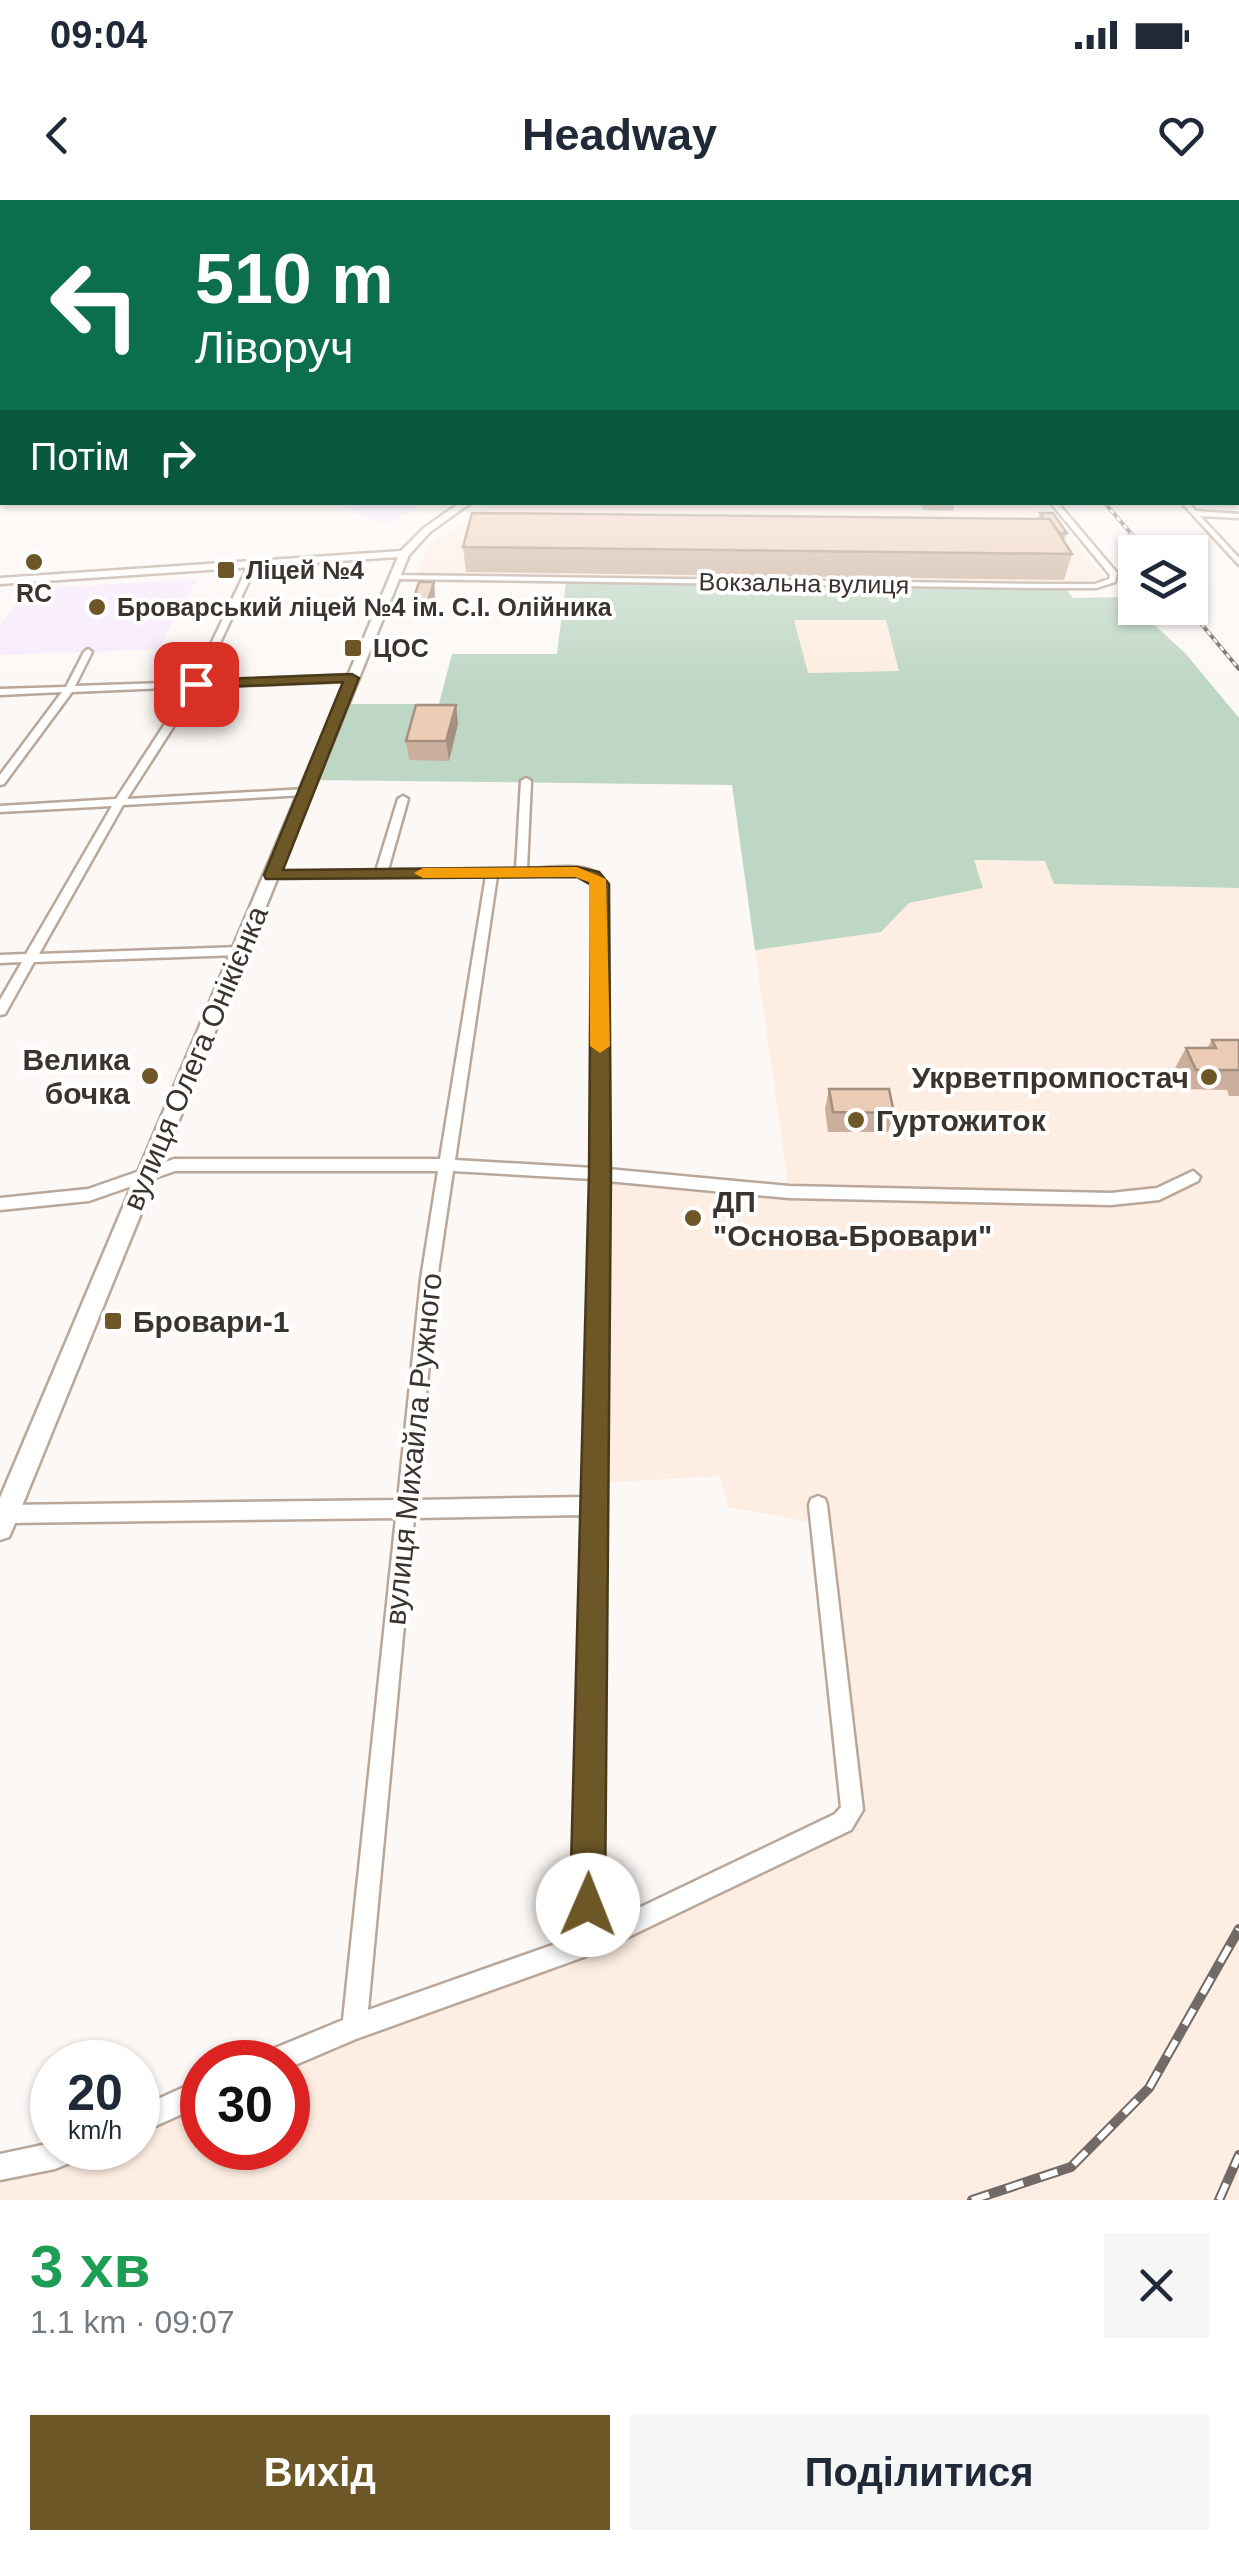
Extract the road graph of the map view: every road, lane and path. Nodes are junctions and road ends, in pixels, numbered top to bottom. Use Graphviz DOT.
graph roads {
  1 [pos="464,505"];
  2 [pos="1056,505"];
  3 [pos="1187,505"];
  4 [pos="1193,512"];
  5 [pos="1239,516"];
  6 [pos="404,554"];
  7 [pos="253,564"];
  8 [pos="1239,564"];
  9 [pos="394,577"];
  10 [pos="0,580"];
  11 [pos="88,652"];
  12 [pos="352,678"];
  13 [pos="196,684"];
  14 [pos="69,689"];
  15 [pos="0,692"];
  16 [pos="526,781"];
  17 [pos="0,782"];
  18 [pos="306,792"];
  19 [pos="402,799"];
  20 [pos="120,804"];
  21 [pos="0,810"];
  22 [pos="521,872"];
  23 [pos="492,873"];
  24 [pos="382,874"];
  25 [pos="272,875"];
  26 [pos="240,951"];
  27 [pos="28,958"];
  28 [pos="0,959"];
  29 [pos="0,1011"];
  30 [pos="448,1165"];
  31 [pos="600,1174"];
  32 [pos="144,1177"];
  33 [pos="1193,1177"];
  34 [pos="0,1204"];
  35 [pos="818,1505"];
  36 [pos="594,1506"];
  37 [pos="407,1512"];
  38 [pos="3,1521"];
  39 [pos="587,1945"];
  40 [pos="354,2027"];
  41 [pos="310,2046"];
  42 [pos="30,2161"];
  43 [pos="0,2167"];
  1 -- 6 [label="main road, вулиця Олега Онікієнка"];
  2 -- 9 [label="street, Вокзальна вулиця"];
  3 -- 4 [label="street"];
  4 -- 5 [label="street"];
  4 -- 8 [label="street"];
  6 -- 7 [label="main road"];
  6 -- 9 [label="main road, вулиця Олега Онікієнка"];
  7 -- 10 [label="main road"];
  7 -- 13 [label="street"];
  9 -- 12 [label="main road, вулиця Олега Онікієнка"];
  11 -- 14 [label="street"];
  12 -- 13 [label="street"];
  12 -- 18 [label="main road, вулиця Олега Онікієнка"];
  13 -- 14 [label="street"];
  13 -- 20 [label="street"];
  14 -- 15 [label="street"];
  14 -- 17 [label="street"];
  16 -- 22 [label="street"];
  18 -- 20 [label="street"];
  18 -- 25 [label="main road, вулиця Олега Онікієнка"];
  19 -- 24 [label="street"];
  20 -- 21 [label="street"];
  20 -- 27 [label="street"];
  22 -- 23 [label="street"];
  22 -- 31 [label="street"];
  23 -- 24 [label="street"];
  23 -- 30 [label="street, вулиця Михайла Ружного"];
  24 -- 25 [label="street"];
  25 -- 26 [label="main road, вулиця Олега Онікієнка"];
  26 -- 27 [label="street"];
  26 -- 32 [label="main road, вулиця Олега Онікієнка"];
  27 -- 28 [label="street"];
  27 -- 29 [label="street"];
  30 -- 31 [label="street"];
  30 -- 32 [label="street"];
  30 -- 37 [label="street, вулиця Михайла Ружного"];
  31 -- 33 [label="street"];
  31 -- 36 [label="street"];
  32 -- 34 [label="street"];
  32 -- 38 [label="main road, вулиця Олега Онікієнка"];
  35 -- 39 [label="street"];
  36 -- 37 [label="street"];
  36 -- 39 [label="street"];
  37 -- 38 [label="street"];
  37 -- 40 [label="street, вулиця Михайла Ружного"];
  39 -- 40 [label="street"];
  40 -- 41 [label="street"];
  42 -- 43 [label="street"];
}
